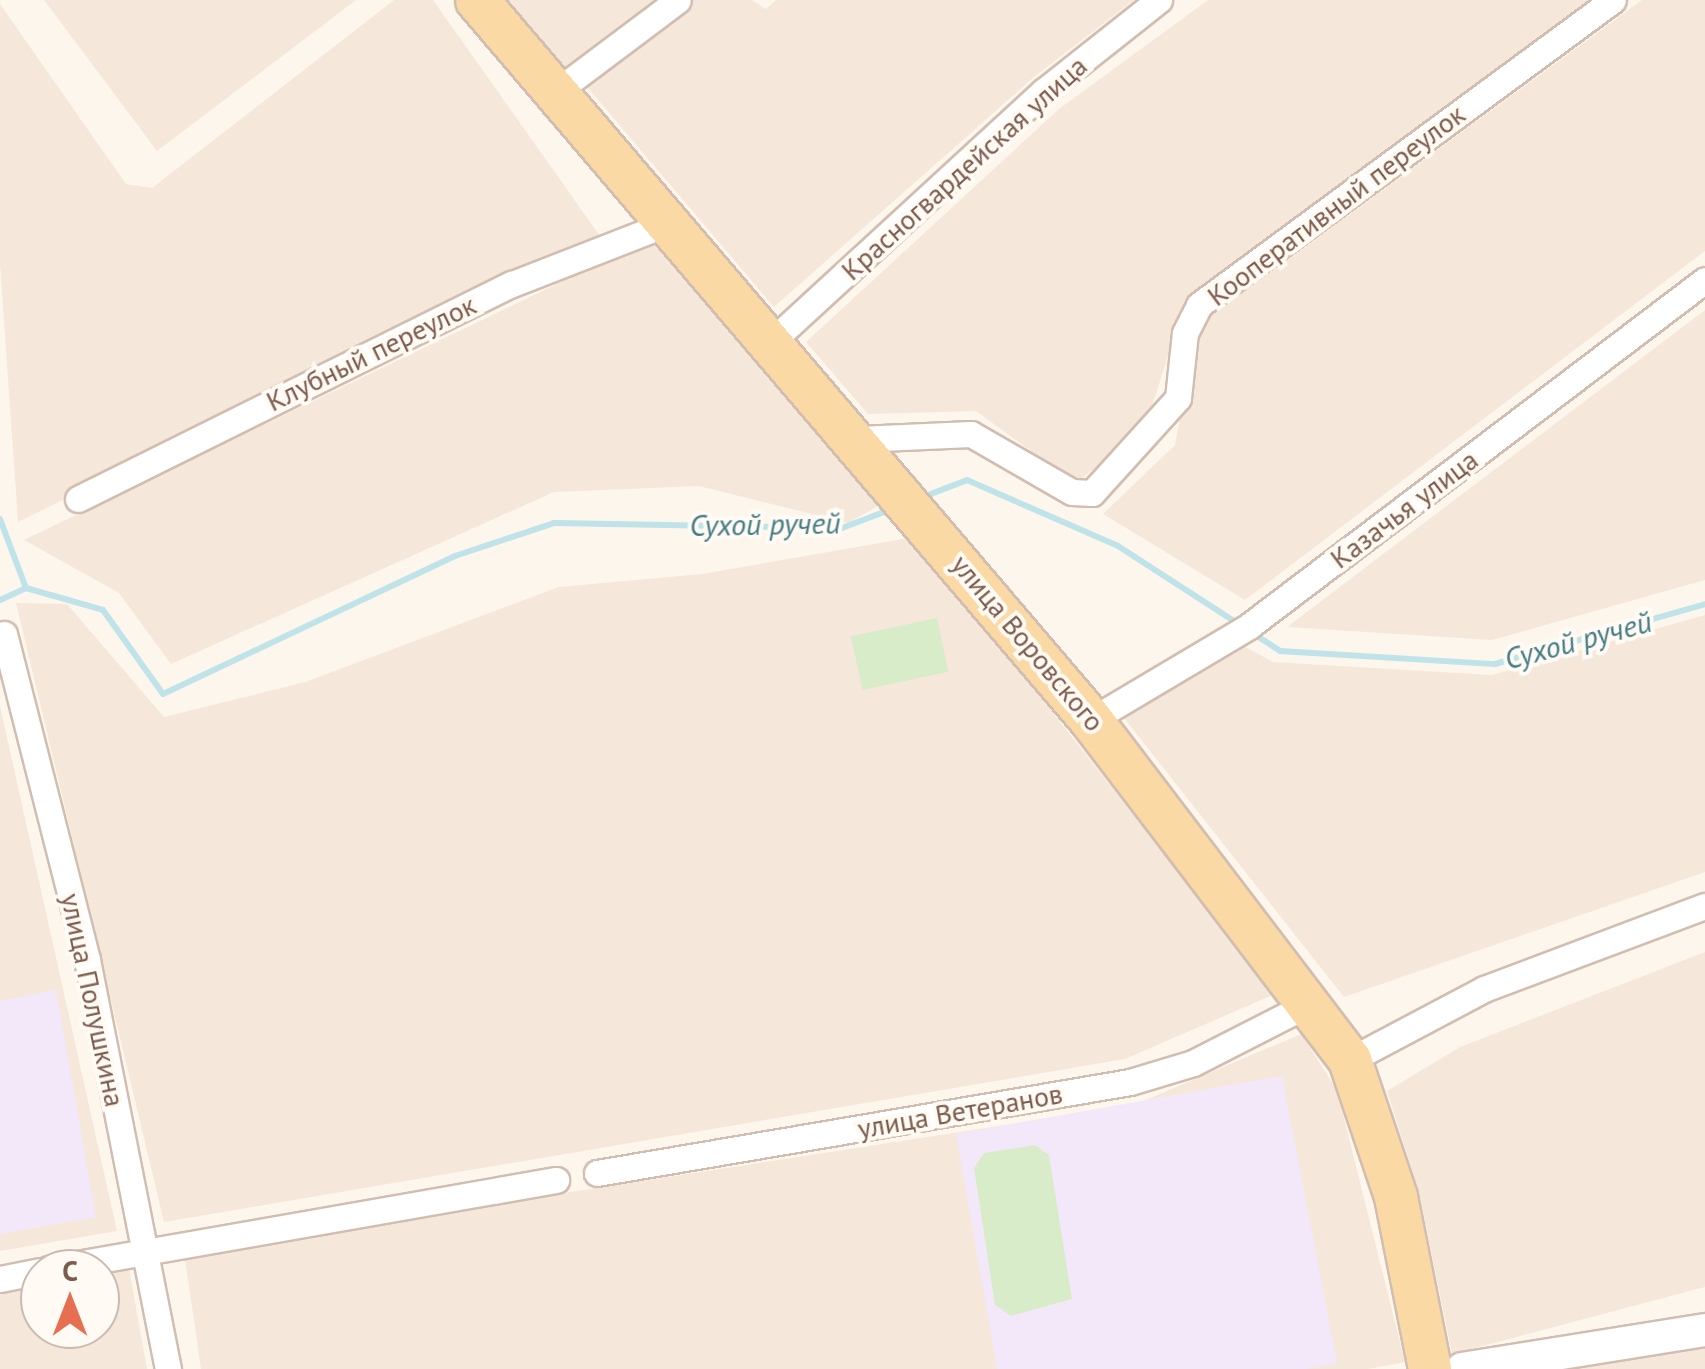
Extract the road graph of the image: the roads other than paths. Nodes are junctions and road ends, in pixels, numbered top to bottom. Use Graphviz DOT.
graph roads {
  1 [pos="478,0"];
  2 [pos="678,0"];
  3 [pos="1159,0"];
  4 [pos="1613,0"];
  5 [pos="557,91"];
  6 [pos="671,222"];
  7 [pos="1705,280"];
  8 [pos="774,340"];
  9 [pos="858,439"];
  10 [pos="78,499"];
  11 [pos="4,634"];
  12 [pos="1092,720"];
  13 [pos="1705,906"];
  14 [pos="1309,1004"];
  15 [pos="1350,1060"];
  16 [pos="597,1172"];
  17 [pos="556,1180"];
  18 [pos="145,1250"];
  19 [pos="120,1255"];
  20 [pos="1705,1330"];
  21 [pos="168,1369"];
  22 [pos="1430,1369"];
  23 [pos="1462,1369"];
  1 -- 5 [label="main road, улица Воровского"];
  2 -- 5 [label="street"];
  3 -- 8 [label="street, Красногвардейская улица"];
  4 -- 9 [label="street, Кооперативный переулок"];
  5 -- 6 [label="main road, улица Воровского"];
  6 -- 8 [label="main road, улица Воровского"];
  6 -- 10 [label="street, Клубный переулок"];
  7 -- 12 [label="street, Казачья улица"];
  8 -- 9 [label="main road, улица Воровского"];
  9 -- 12 [label="main road, улица Воровского"];
  11 -- 18 [label="street, улица Полушкина"];
  12 -- 14 [label="main road, улица Воровского"];
  13 -- 15 [label="street"];
  14 -- 15 [label="main road, улица Воровского"];
  14 -- 16 [label="street, улица Ветеранов"];
  15 -- 22 [label="main road, улица Воровского"];
  17 -- 18 [label="street"];
  18 -- 19 [label="street"];
  18 -- 21 [label="street, улица Полушкина"];
  20 -- 23 [label="street"];
}
